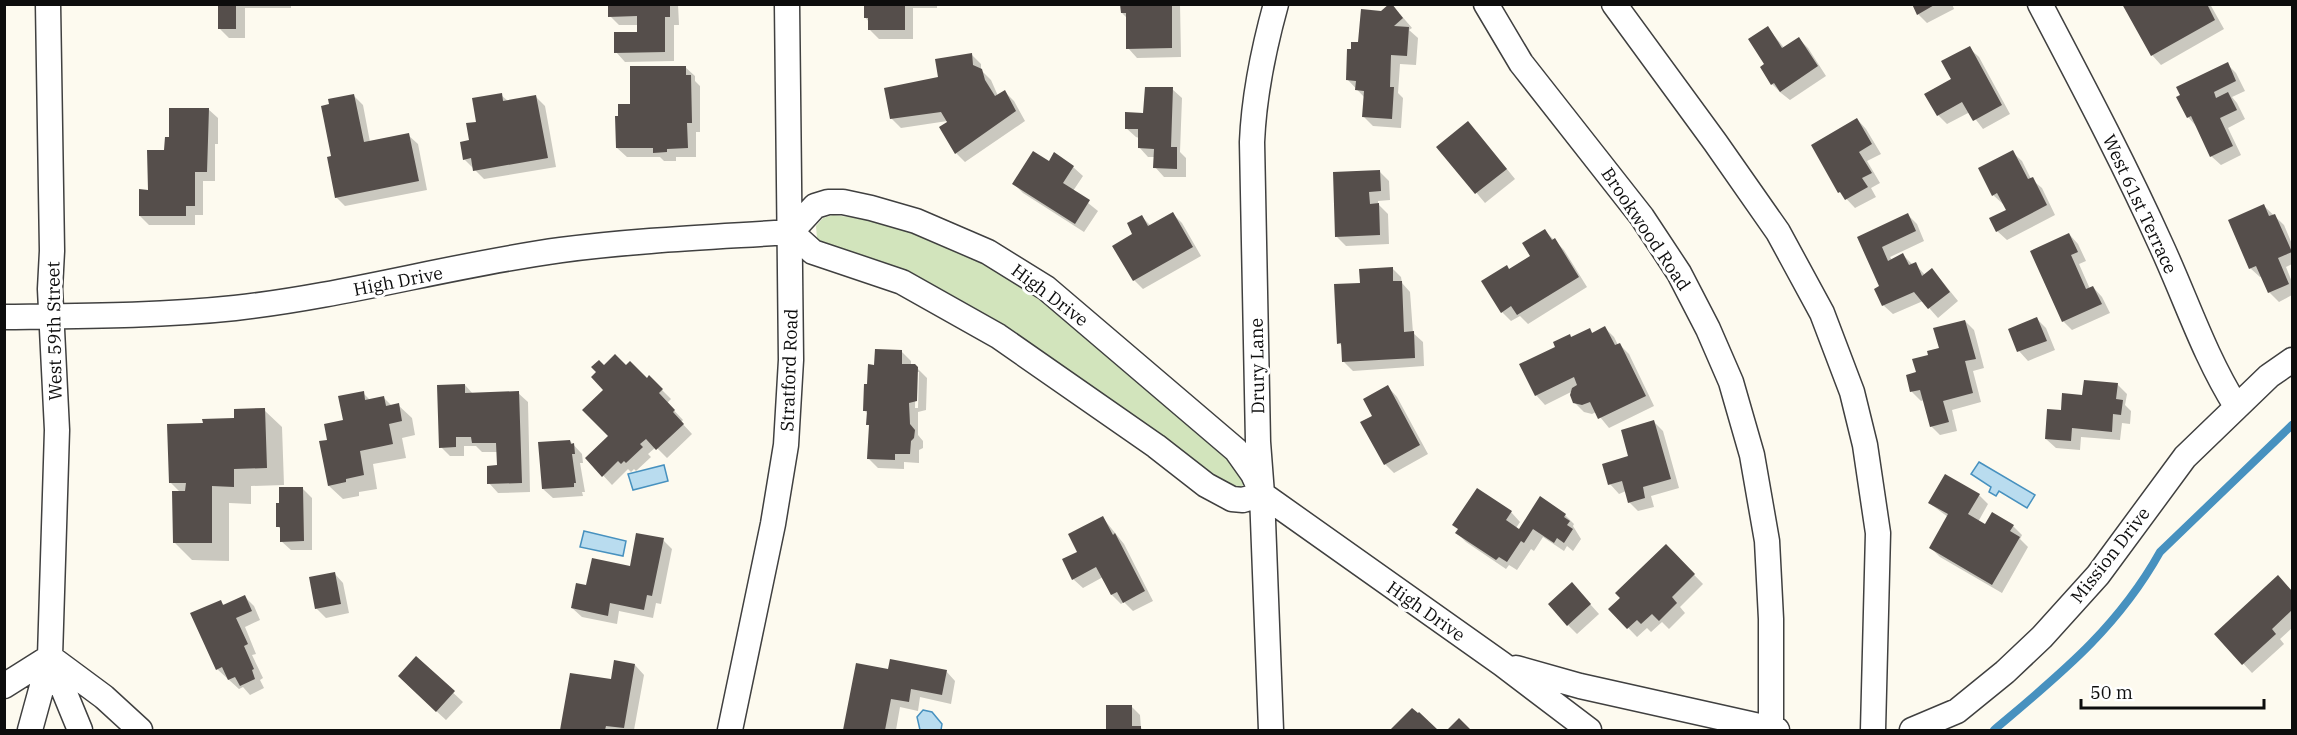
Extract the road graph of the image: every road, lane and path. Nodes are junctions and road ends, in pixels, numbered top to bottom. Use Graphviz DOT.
graph roads {
  1 [pos="48,4"];
  2 [pos="787,4"];
  3 [pos="1276,4"];
  4 [pos="1486,4"];
  5 [pos="1614,4"];
  6 [pos="2040,4"];
  7 [pos="791,232"];
  8 [pos="51,316"];
  9 [pos="4,317"];
  10 [pos="2292,360"];
  11 [pos="2236,406"];
  12 [pos="1262,494"];
  13 [pos="50,657"];
  14 [pos="1502,664"];
  15 [pos="4,686"];
  16 [pos="30,730"];
  17 [pos="80,730"];
  18 [pos="140,730"];
  19 [pos="730,730"];
  20 [pos="1271,730"];
  21 [pos="1590,730"];
  22 [pos="1773,730"];
  23 [pos="1873,730"];
  24 [pos="1912,730"];
  1 -- 8 [label="street, West 59th Street"];
  2 -- 7 [label="street, Stratford Road"];
  3 -- 12 [label="street, Drury Lane"];
  4 -- 22 [label="street, Brookwood Road"];
  5 -- 23 [label="street"];
  6 -- 11 [label="street, West 61st Terrace"];
  7 -- 8 [label="street, High Drive"];
  7 -- 12 [label="street"];
  7 -- 12 [label="street, High Drive"];
  7 -- 19 [label="street, Stratford Road"];
  8 -- 9 [label="street, High Drive"];
  8 -- 13 [label="street, West 59th Street"];
  10 -- 11 [label="street, Mission Drive"];
  11 -- 24 [label="street, Mission Drive"];
  12 -- 14 [label="street, High Drive"];
  12 -- 20 [label="street, Drury Lane"];
  13 -- 15 [label="street"];
  13 -- 16 [label="street, West 59th Street"];
  13 -- 17 [label="street, West 59th Street"];
  13 -- 18 [label="street"];
  14 -- 21 [label="street, High Drive"];
  14 -- 22 [label="street, High Drive"];
}
